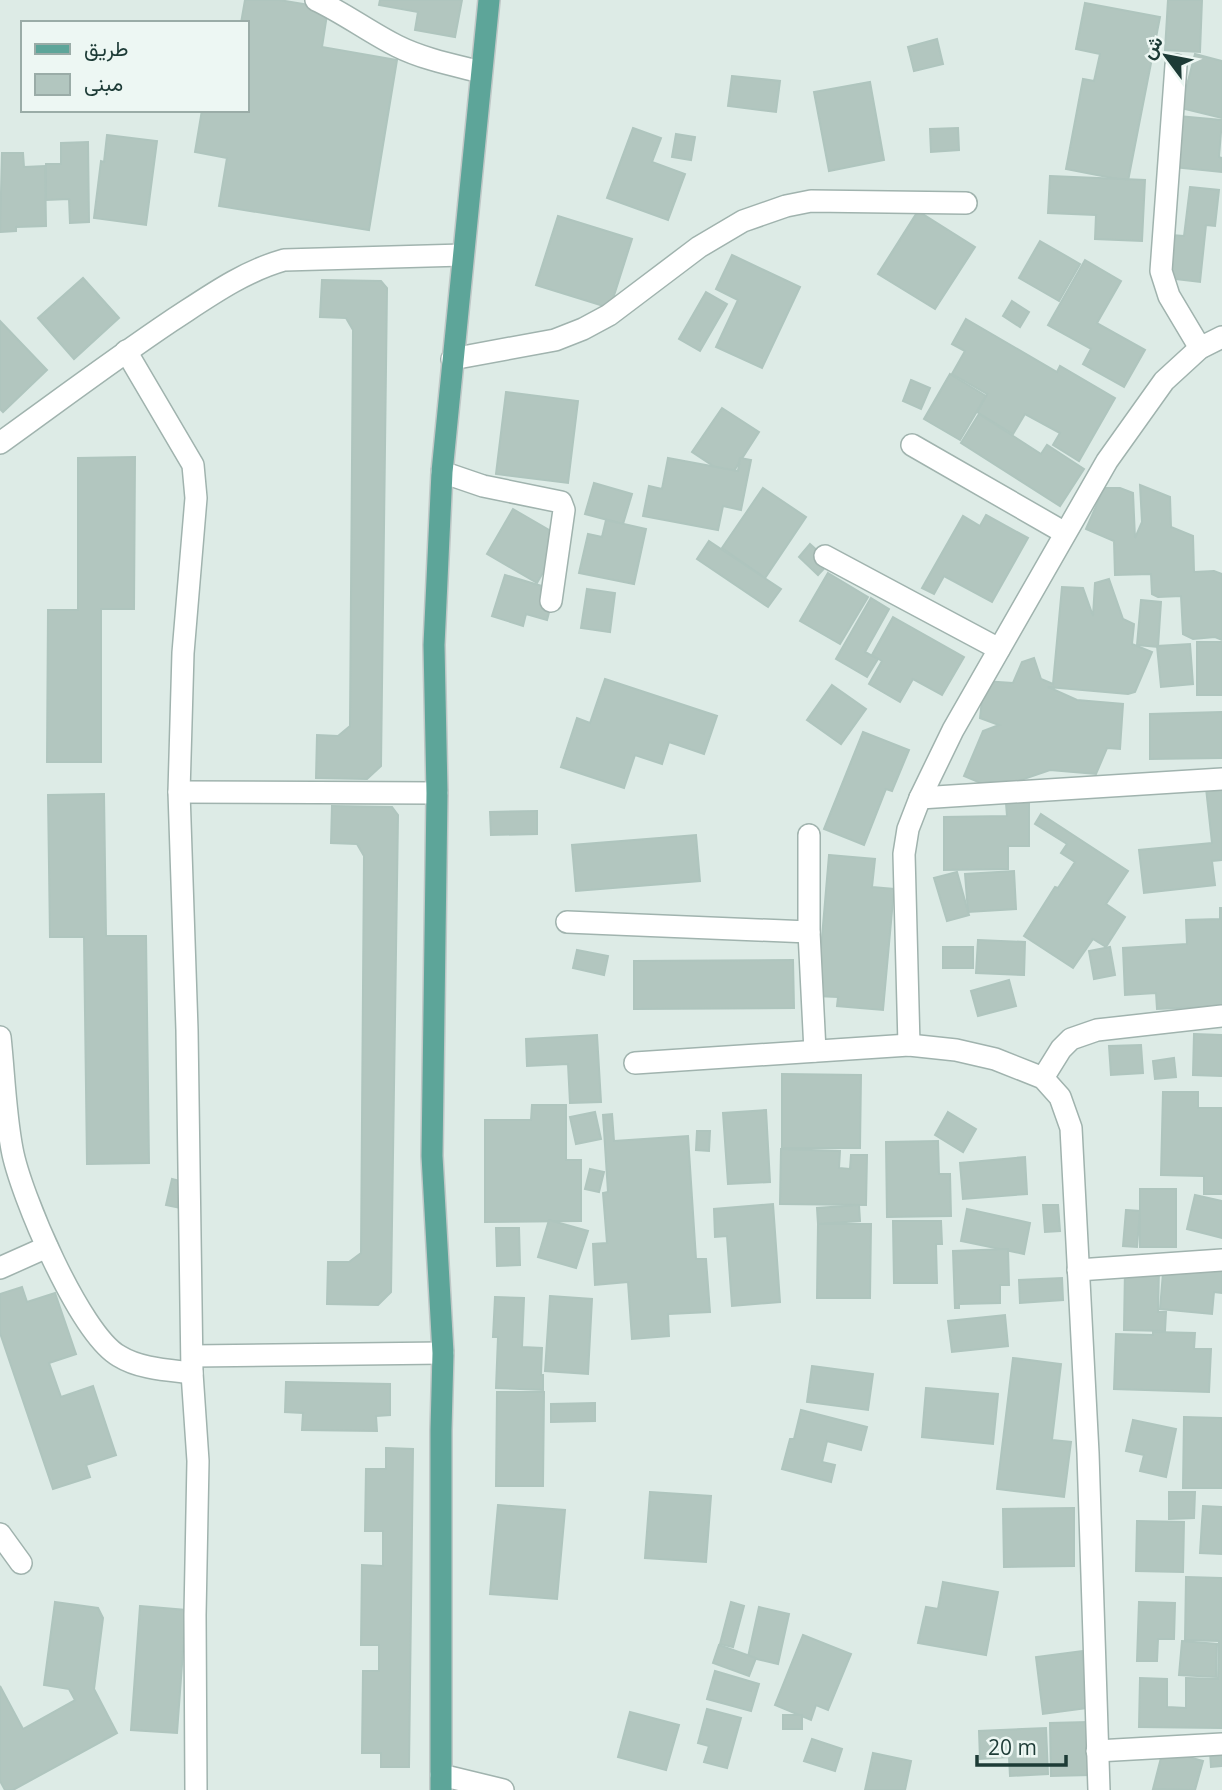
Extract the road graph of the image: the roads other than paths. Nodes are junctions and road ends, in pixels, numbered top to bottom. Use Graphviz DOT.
graph roads {
  1 [pos="316,0"];
  2 [pos="489,0"];
  3 [pos="1175,65"];
  4 [pos="481,72"];
  5 [pos="966,203"];
  6 [pos="463,255"];
  7 [pos="1222,337"];
  8 [pos="1200,348"];
  9 [pos="126,351"];
  10 [pos="452,359"];
  11 [pos="0,443"];
  12 [pos="912,445"];
  13 [pos="442,472"];
  14 [pos="1065,533"];
  15 [pos="825,556"];
  16 [pos="551,601"];
  17 [pos="999,649"];
  18 [pos="1222,779"];
  19 [pos="179,792"];
  20 [pos="437,793"];
  21 [pos="920,798"];
  22 [pos="809,835"];
  23 [pos="567,922"];
  24 [pos="809,932"];
  25 [pos="1222,1016"];
  26 [pos="0,1037"];
  27 [pos="909,1045"];
  28 [pos="815,1051"];
  29 [pos="635,1063"];
  30 [pos="1043,1078"];
  31 [pos="47,1247"];
  32 [pos="1222,1260"];
  33 [pos="0,1268"];
  34 [pos="1078,1270"];
  35 [pos="443,1353"];
  36 [pos="192,1365"];
  37 [pos="0,1534"];
  38 [pos="21,1563"];
  39 [pos="1222,1744"];
  40 [pos="1097,1751"];
  41 [pos="441,1783"];
  42 [pos="196,1790"];
  43 [pos="503,1790"];
  44 [pos="1099,1790"];
  1 -- 4 [label="street"];
  2 -- 4 [label="main road"];
  3 -- 8 [label="street"];
  4 -- 6 [label="main road"];
  5 -- 10 [label="street"];
  6 -- 9 [label="street"];
  6 -- 10 [label="main road"];
  7 -- 8 [label="street"];
  8 -- 14 [label="street"];
  9 -- 11 [label="street"];
  9 -- 19 [label="street"];
  10 -- 13 [label="main road"];
  12 -- 14 [label="street"];
  13 -- 16 [label="street"];
  13 -- 20 [label="main road"];
  14 -- 17 [label="street"];
  15 -- 17 [label="street"];
  17 -- 21 [label="street"];
  18 -- 21 [label="street"];
  19 -- 20 [label="street"];
  19 -- 36 [label="street"];
  20 -- 35 [label="main road"];
  21 -- 27 [label="street"];
  22 -- 24 [label="street"];
  23 -- 24 [label="street"];
  24 -- 28 [label="street"];
  25 -- 30 [label="street"];
  26 -- 31 [label="street"];
  27 -- 28 [label="street"];
  27 -- 30 [label="street"];
  28 -- 29 [label="street"];
  30 -- 34 [label="street"];
  31 -- 33 [label="street"];
  31 -- 36 [label="street"];
  32 -- 34 [label="street"];
  34 -- 40 [label="street"];
  35 -- 36 [label="street"];
  35 -- 41 [label="main road"];
  36 -- 42 [label="street"];
  37 -- 38 [label="street"];
  39 -- 40 [label="street"];
  40 -- 44 [label="street"];
  41 -- 43 [label="street"];
}
